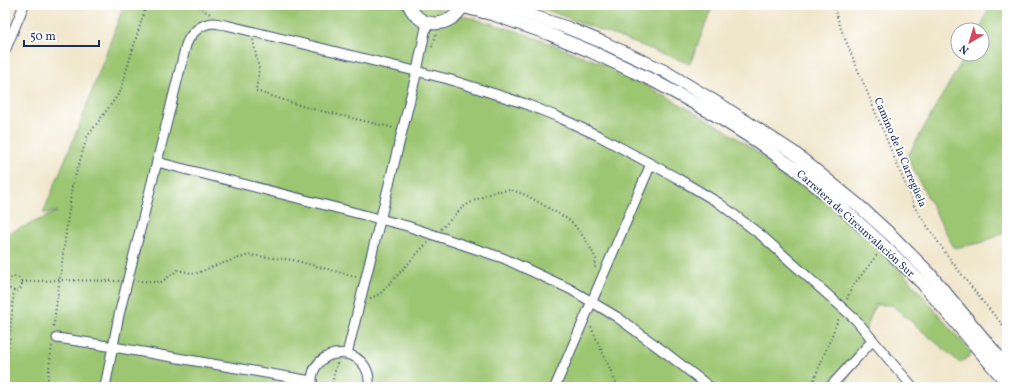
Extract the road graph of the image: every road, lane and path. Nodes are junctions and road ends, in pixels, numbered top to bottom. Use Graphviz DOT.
graph roads {
  1 [pos="24,5"];
  2 [pos="146,5"];
  3 [pos="195,5"];
  4 [pos="409,5"];
  5 [pos="501,5"];
  6 [pos="833,5"];
  7 [pos="460,6"];
  8 [pos="215,17"];
  9 [pos="427,22"];
  10 [pos="253,40"];
  11 [pos="5,51"];
  12 [pos="417,71"];
  13 [pos="400,129"];
  14 [pos="157,162"];
  15 [pos="651,164"];
  16 [pos="380,220"];
  17 [pos="438,231"];
  18 [pos="432,237"];
  19 [pos="595,271"];
  20 [pos="361,278"];
  21 [pos="59,280"];
  22 [pos="122,281"];
  23 [pos="130,281"];
  24 [pos="22,282"];
  25 [pos="7,284"];
  26 [pos="14,290"];
  27 [pos="367,300"];
  28 [pos="591,302"];
  29 [pos="590,323"];
  30 [pos="1007,330"];
  31 [pos="54,338"];
  32 [pos="873,340"];
  33 [pos="113,347"];
  34 [pos="343,356"];
  35 [pos="1007,367"];
  36 [pos="1007,383"];
  37 [pos="312,384"];
  38 [pos="5,387"];
  39 [pos="47,387"];
  40 [pos="105,387"];
  41 [pos="331,387"];
  42 [pos="369,387"];
  43 [pos="554,387"];
  44 [pos="618,387"];
  45 [pos="710,387"];
  46 [pos="830,387"];
  47 [pos="913,387"];
  1 -- 11 [label="street"];
  2 -- 21 [label="path"];
  3 -- 8 [label="path"];
  4 -- 9 [label="street"];
  5 -- 35 [label="street, Carretera de Circunvalación Sur"];
  6 -- 30 [label="path, Camino de la Carregüela"];
  7 -- 9 [label="street"];
  7 -- 36 [label="street, Carretera de Circunvalación Sur"];
  9 -- 12 [label="street"];
  10 -- 13 [label="path"];
  12 -- 14 [label="street"];
  12 -- 15 [label="street"];
  12 -- 16 [label="street"];
  14 -- 16 [label="street"];
  14 -- 33 [label="street"];
  15 -- 28 [label="street"];
  15 -- 32 [label="street"];
  16 -- 28 [label="street"];
  16 -- 34 [label="street"];
  17 -- 19 [label="path"];
  18 -- 27 [label="path"];
  20 -- 23 [label="path"];
  21 -- 22 [label="path"];
  21 -- 24 [label="path"];
  21 -- 31 [label="path"];
  24 -- 25 [label="path"];
  24 -- 26 [label="path"];
  25 -- 26 [label="path"];
  26 -- 38 [label="path"];
  28 -- 43 [label="street"];
  28 -- 45 [label="street"];
  29 -- 44 [label="path"];
  31 -- 33 [label="street"];
  31 -- 39 [label="path"];
  32 -- 46 [label="street"];
  32 -- 47 [label="street"];
  33 -- 37 [label="street"];
  33 -- 40 [label="street"];
  34 -- 37 [label="street"];
  34 -- 41 [label="path"];
  34 -- 42 [label="street"];
}
